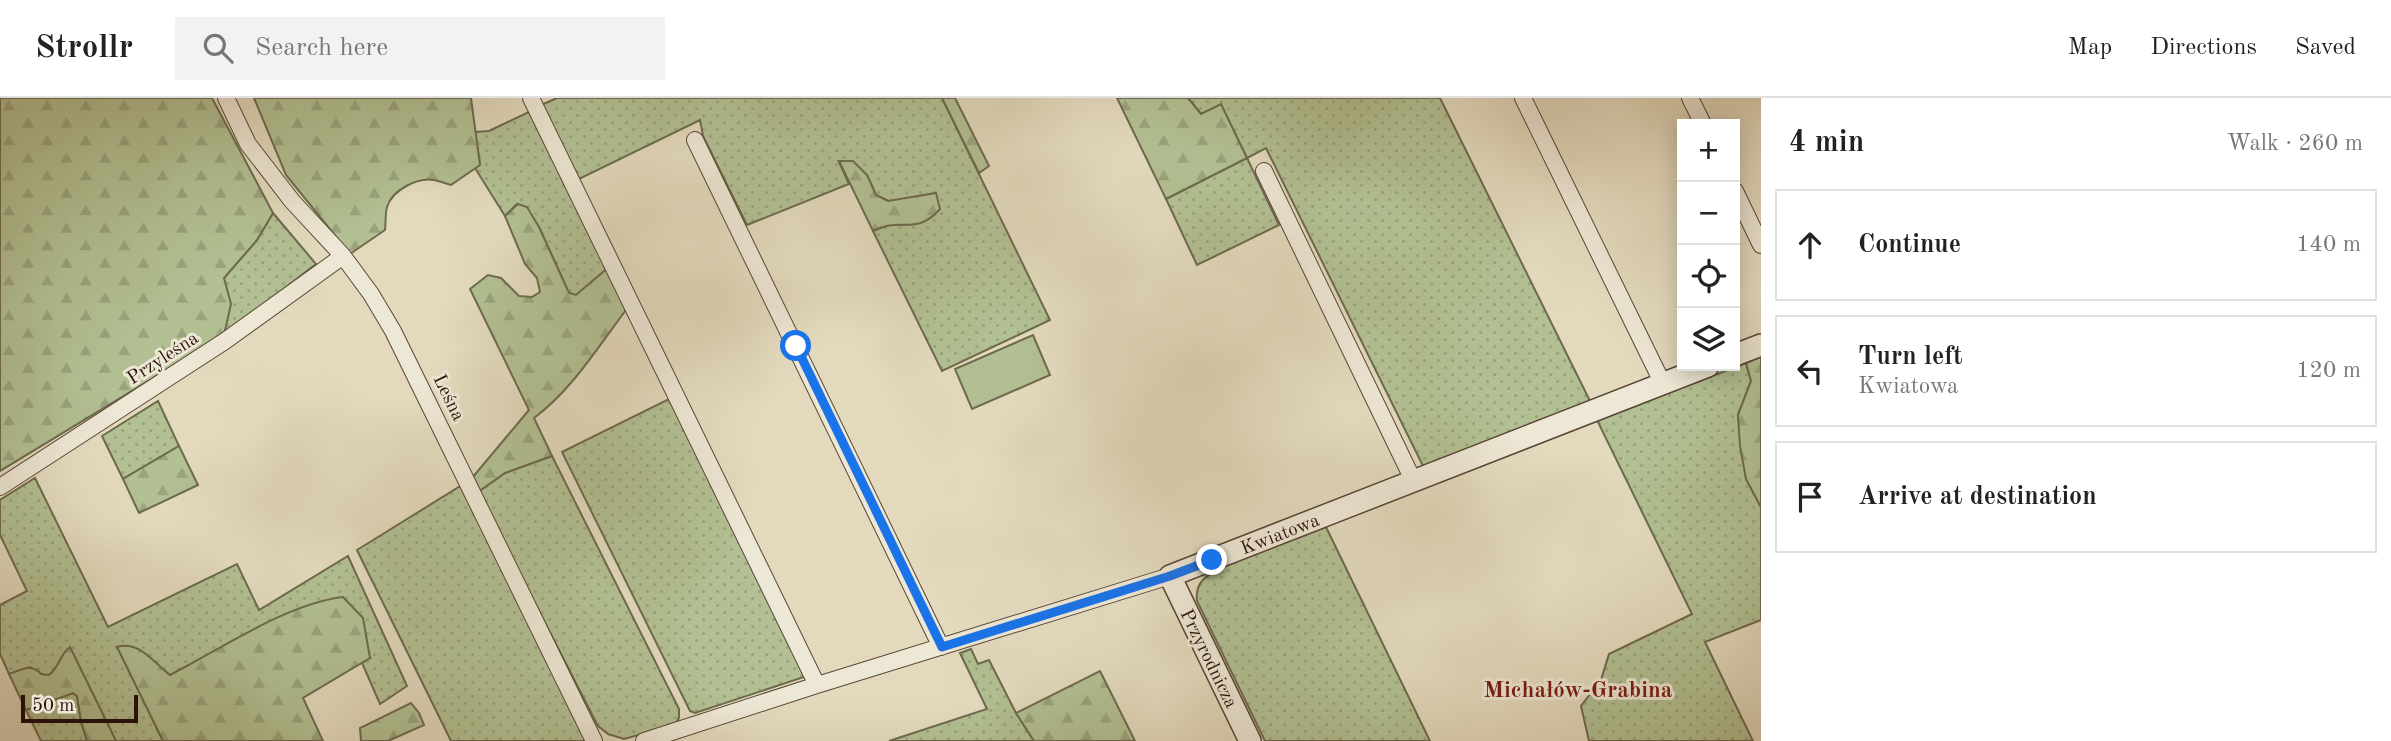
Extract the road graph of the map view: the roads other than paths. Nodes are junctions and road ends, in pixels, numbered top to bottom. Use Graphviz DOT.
graph roads {
  1 [pos="226,98"];
  2 [pos="531,98"];
  3 [pos="1523,98"];
  4 [pos="1690,98"];
  5 [pos="1700,119"];
  6 [pos="695,140"];
  7 [pos="1264,171"];
  8 [pos="1740,201"];
  9 [pos="1761,245"];
  10 [pos="343,256"];
  11 [pos="1761,345"];
  12 [pos="1740,353"];
  13 [pos="1696,371"];
  14 [pos="1663,384"];
  15 [pos="1414,482"];
  16 [pos="0,487"];
  17 [pos="1170,576"];
  18 [pos="942,647"];
  19 [pos="817,685"];
  20 [pos="594,741"];
  21 [pos="644,741"];
  22 [pos="1250,741"];
  1 -- 10 [label="street, Leśna"];
  2 -- 19 [label="street"];
  3 -- 14 [label="street"];
  4 -- 5 [label="street"];
  6 -- 18 [label="street"];
  7 -- 15 [label="street"];
  8 -- 9 [label="street"];
  10 -- 16 [label="street, Przyleśna"];
  10 -- 20 [label="street, Leśna"];
  11 -- 12 [label="street"];
  13 -- 14 [label="street, Kwiatowa"];
  14 -- 15 [label="street, Kwiatowa"];
  15 -- 17 [label="street, Kwiatowa"];
  17 -- 18 [label="street, Kwiatowa"];
  17 -- 22 [label="street, Przyrodnicza"];
  18 -- 19 [label="street, Kwiatowa"];
  19 -- 21 [label="street, Kwiatowa"];
}
